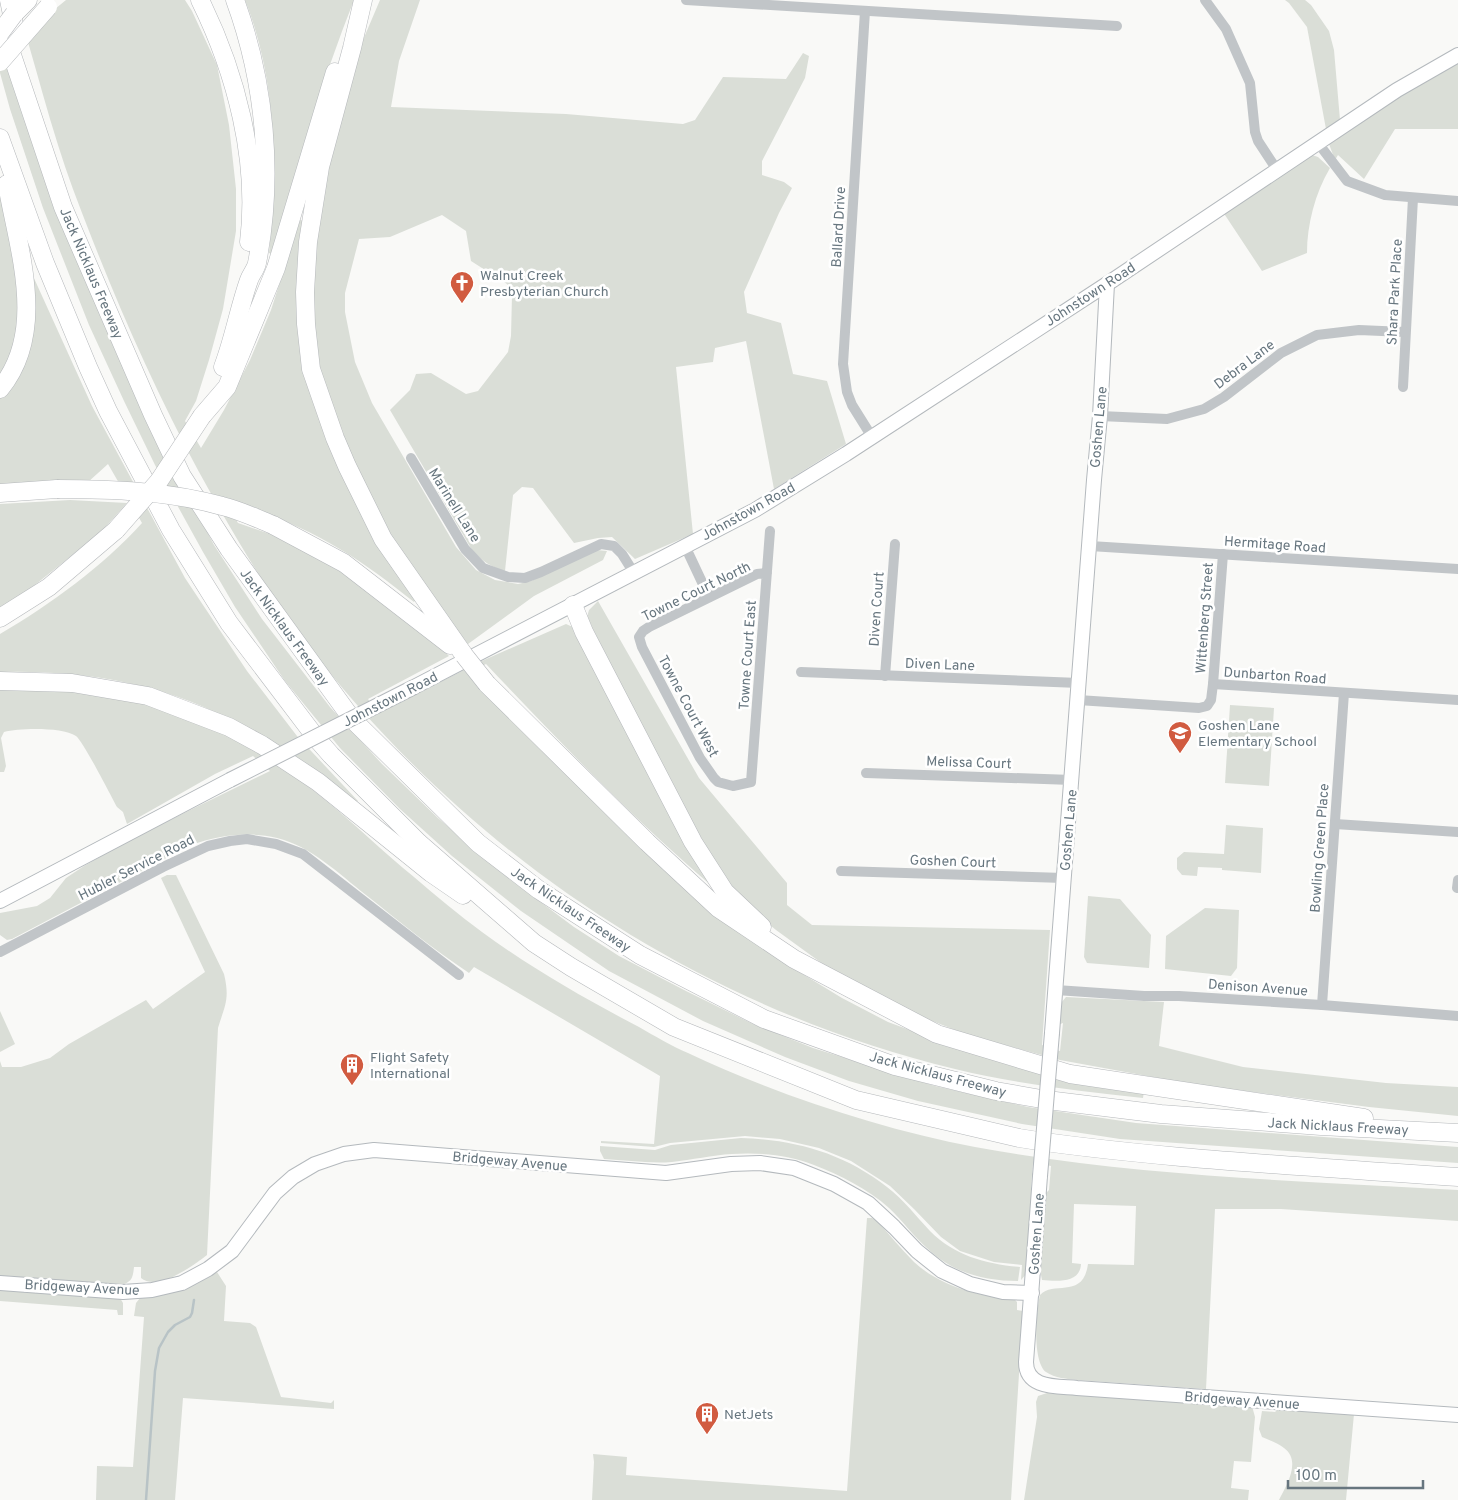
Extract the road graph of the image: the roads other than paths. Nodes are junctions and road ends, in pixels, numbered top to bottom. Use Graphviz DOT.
graph roads {
  1 [pos="28,0"];
  2 [pos="200,0"];
  3 [pos="235,0"];
  4 [pos="363,0"];
  5 [pos="686,0"];
  6 [pos="1205,0"];
  7 [pos="52,3"];
  8 [pos="8,11"];
  9 [pos="865,12"];
  10 [pos="1117,26"];
  11 [pos="0,27"];
  12 [pos="0,33"];
  13 [pos="1458,55"];
  14 [pos="0,62"];
  15 [pos="0,138"];
  16 [pos="1318,143"];
  17 [pos="0,146"];
  18 [pos="1277,170"];
  19 [pos="1413,198"];
  20 [pos="1458,201"];
  21 [pos="249,280"];
  22 [pos="1107,284"];
  23 [pos="1405,332"];
  24 [pos="1402,387"];
  25 [pos="0,389"];
  26 [pos="202,416"];
  27 [pos="1100,416"];
  28 [pos="872,436"];
  29 [pos="410,458"];
  30 [pos="0,493"];
  31 [pos="770,531"];
  32 [pos="895,544"];
  33 [pos="685,546"];
  34 [pos="1090,546"];
  35 [pos="1223,554"];
  36 [pos="1458,569"];
  37 [pos="767,573"];
  38 [pos="634,574"];
  39 [pos="709,597"];
  40 [pos="573,605"];
  41 [pos="0,618"];
  42 [pos="444,635"];
  43 [pos="639,637"];
  44 [pos="801,672"];
  45 [pos="885,676"];
  46 [pos="0,681"];
  47 [pos="1079,683"];
  48 [pos="1213,684"];
  49 [pos="1344,693"];
  50 [pos="1078,700"];
  51 [pos="1458,700"];
  52 [pos="866,773"];
  53 [pos="1072,780"];
  54 [pos="751,782"];
  55 [pos="1335,824"];
  56 [pos="1458,832"];
  57 [pos="841,872"];
  58 [pos="1064,878"];
  59 [pos="1458,880"];
  60 [pos="1458,888"];
  61 [pos="0,901"];
  62 [pos="534,943"];
  63 [pos="0,952"];
  64 [pos="794,959"];
  65 [pos="460,975"];
  66 [pos="1056,990"];
  67 [pos="1322,1005"];
  68 [pos="1458,1016"];
  69 [pos="1452,1132"];
  70 [pos="1458,1177"];
  71 [pos="0,1283"];
  72 [pos="1032,1293"];
  73 [pos="1029,1376"];
  74 [pos="1458,1415"];
  1 -- 8 [label="highway"];
  2 -- 21 [label="highway"];
  3 -- 21 [label="highway"];
  4 -- 26 [label="highway"];
  4 -- 42 [label="highway"];
  5 -- 9 [label="street"];
  6 -- 18 [label="street"];
  7 -- 14 [label="highway, bridge"];
  8 -- 11 [label="highway, bridge"];
  8 -- 12 [label="highway, bridge"];
  8 -- 69 [label="highway, Jack Nicklaus Freeway"];
  9 -- 10 [label="street"];
  9 -- 28 [label="street, Ballard Drive"];
  13 -- 16 [label="street, Johnstown Road"];
  15 -- 62 [label="highway"];
  16 -- 18 [label="street, Johnstown Road"];
  16 -- 19 [label="street"];
  17 -- 25 [label="highway"];
  18 -- 22 [label="street, Johnstown Road"];
  19 -- 20 [label="street"];
  19 -- 23 [label="street, Shara Park Place"];
  21 -- 26 [label="highway"];
  22 -- 27 [label="street, Goshen Lane"];
  22 -- 28 [label="street, Johnstown Road"];
  23 -- 24 [label="street, Shara Park Place"];
  23 -- 27 [label="street, Debra Lane"];
  26 -- 41 [label="highway, bridge"];
  27 -- 34 [label="street, Goshen Lane"];
  28 -- 33 [label="street, Johnstown Road"];
  29 -- 38 [label="street, Marinell Lane"];
  30 -- 42 [label="highway, bridge"];
  31 -- 37 [label="street, Towne Court East"];
  32 -- 45 [label="street, Diven Court"];
  33 -- 38 [label="street, Johnstown Road"];
  33 -- 39 [label="street"];
  34 -- 35 [label="street, Hermitage Road"];
  34 -- 47 [label="street, Goshen Lane"];
  35 -- 36 [label="street, Hermitage Road"];
  35 -- 48 [label="street, Wittenberg Street"];
  37 -- 39 [label="street, Towne Court North"];
  37 -- 54 [label="street, Towne Court East"];
  38 -- 40 [label="street, Johnstown Road"];
  39 -- 43 [label="street, Towne Court North"];
  40 -- 61 [label="street, Johnstown Road, bridge"];
  40 -- 64 [label="highway"];
  42 -- 64 [label="highway, bridge"];
  43 -- 54 [label="street, Towne Court West"];
  44 -- 45 [label="street, Diven Lane"];
  45 -- 47 [label="street, Diven Lane"];
  46 -- 62 [label="highway"];
  47 -- 50 [label="street, Goshen Lane"];
  48 -- 49 [label="street, Dunbarton Road"];
  48 -- 50 [label="street, Dunbarton Road"];
  49 -- 51 [label="street, Dunbarton Road"];
  49 -- 55 [label="street, Bowling Green Place"];
  50 -- 53 [label="street, Goshen Lane"];
  52 -- 53 [label="street, Melissa Court"];
  53 -- 58 [label="street, Goshen Lane"];
  55 -- 56 [label="street"];
  55 -- 67 [label="street, Bowling Green Place"];
  57 -- 58 [label="street, Goshen Court"];
  58 -- 66 [label="street, Goshen Lane"];
  59 -- 60 [label="street"];
  62 -- 70 [label="highway"];
  63 -- 65 [label="street, Hubler Service Road"];
  64 -- 69 [label="highway"];
  66 -- 67 [label="street, Denison Avenue"];
  66 -- 72 [label="street, Goshen Lane, bridge"];
  67 -- 68 [label="street, Denison Avenue"];
  71 -- 72 [label="street, Bridgeway Avenue"];
  72 -- 73 [label="street, Goshen Lane"];
  73 -- 74 [label="street, Bridgeway Avenue"];
}
